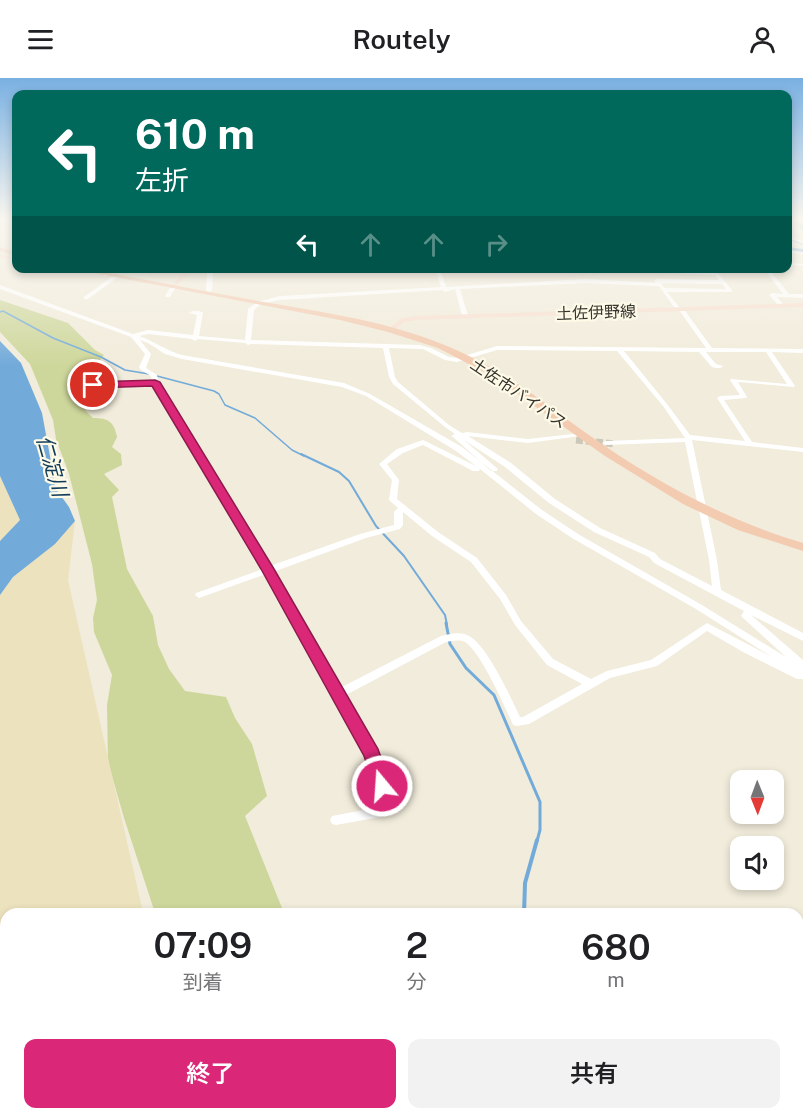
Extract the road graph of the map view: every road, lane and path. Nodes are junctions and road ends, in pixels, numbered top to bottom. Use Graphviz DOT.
graph roads {
  1 [pos="111,273"];
  2 [pos="186,273"];
  3 [pos="210,273"];
  4 [pos="439,273"];
  5 [pos="652,273"];
  6 [pos="703,273"];
  7 [pos="769,273"];
  8 [pos="689,281"];
  9 [pos="723,282"];
  10 [pos="175,285"];
  11 [pos="660,286"];
  12 [pos="0,287"];
  13 [pos="457,289"];
  14 [pos="209,290"];
  15 [pos="445,290"];
  16 [pos="694,290"];
  17 [pos="168,296"];
  18 [pos="787,296"];
  19 [pos="803,296"];
  20 [pos="86,298"];
  21 [pos="264,302"];
  22 [pos="782,306"];
  23 [pos="803,306"];
  24 [pos="680,309"];
  25 [pos="192,313"];
  26 [pos="465,316"];
  27 [pos="394,328"];
  28 [pos="133,335"];
  29 [pos="195,339"];
  30 [pos="248,343"];
  31 [pos="386,348"];
  32 [pos="619,349"];
  33 [pos="701,350"];
  34 [pos="710,350"];
  35 [pos="767,350"];
  36 [pos="803,351"];
  37 [pos="470,356"];
  38 [pos="720,366"];
  39 [pos="155,378"];
  40 [pos="93,385"];
  41 [pos="458,434"];
  42 [pos="578,437"];
  43 [pos="687,438"];
  44 [pos="665,440"];
  45 [pos="606,443"];
  46 [pos="620,444"];
  47 [pos="750,444"];
  48 [pos="803,450"];
  49 [pos="491,474"];
  50 [pos="700,505"];
  51 [pos="402,508"];
  52 [pos="803,539"];
  53 [pos="803,547"];
  54 [pos="267,569"];
  55 [pos="717,593"];
  56 [pos="199,595"];
  57 [pos="750,609"];
  58 [pos="798,630"];
  59 [pos="803,637"];
  60 [pos="803,666"];
  61 [pos="803,672"];
  62 [pos="803,677"];
  63 [pos="591,684"];
  64 [pos="338,694"];
  65 [pos="336,820"];
  1 -- 10 [label="highway, 土佐市バイパス"];
  1 -- 20 [label="street"];
  2 -- 10 [label="main road"];
  3 -- 14 [label="street"];
  4 -- 15 [label="street"];
  5 -- 11 [label="street"];
  6 -- 9 [label="street"];
  7 -- 18 [label="street"];
  8 -- 9 [label="street"];
  8 -- 11 [label="street"];
  8 -- 16 [label="street"];
  9 -- 16 [label="street"];
  10 -- 14 [label="highway, 土佐市バイパス"];
  10 -- 17 [label="street"];
  10 -- 21 [label="highway, 土佐市バイパス"];
  11 -- 13 [label="street"];
  11 -- 16 [label="street"];
  11 -- 24 [label="street"];
  12 -- 28 [label="street"];
  13 -- 15 [label="street"];
  13 -- 26 [label="street"];
  14 -- 21 [label="highway, 土佐市バイパス"];
  15 -- 21 [label="street"];
  18 -- 19 [label="street"];
  18 -- 22 [label="street"];
  21 -- 27 [label="highway, 土佐市バイパス"];
  21 -- 30 [label="street"];
  22 -- 23 [label="main road, 土佐伊野線"];
  22 -- 24 [label="main road, 土佐伊野線"];
  24 -- 26 [label="main road, 土佐伊野線"];
  24 -- 34 [label="street"];
  25 -- 29 [label="street"];
  26 -- 27 [label="main road, 土佐伊野線"];
  27 -- 37 [label="highway, 土佐市バイパス"];
  28 -- 29 [label="street"];
  28 -- 39 [label="street"];
  28 -- 49 [label="street"];
  29 -- 30 [label="street"];
  30 -- 31 [label="street"];
  31 -- 37 [label="street"];
  31 -- 41 [label="street"];
  32 -- 33 [label="street"];
  32 -- 37 [label="street"];
  32 -- 43 [label="street"];
  33 -- 34 [label="street"];
  33 -- 38 [label="street"];
  34 -- 35 [label="street"];
  35 -- 36 [label="street"];
  35 -- 47 [label="street"];
  37 -- 42 [label="highway, 土佐市バイパス"];
  37 -- 45 [label="highway, 土佐市バイパス"];
  39 -- 40 [label="street"];
  39 -- 54 [label="street"];
  41 -- 42 [label="street"];
  41 -- 49 [label="street"];
  41 -- 55 [label="street"];
  42 -- 50 [label="highway, 土佐市バイパス"];
  43 -- 44 [label="street"];
  43 -- 47 [label="street"];
  43 -- 50 [label="street"];
  44 -- 45 [label="street"];
  44 -- 46 [label="street"];
  45 -- 50 [label="highway, 土佐市バイパス"];
  47 -- 48 [label="street"];
  49 -- 51 [label="street"];
  49 -- 61 [label="street"];
  50 -- 52 [label="highway, 土佐市バイパス"];
  50 -- 53 [label="highway, 土佐市バイパス"];
  50 -- 55 [label="street"];
  51 -- 54 [label="street"];
  51 -- 63 [label="street"];
  54 -- 56 [label="street"];
  54 -- 64 [label="street"];
  55 -- 57 [label="street"];
  57 -- 58 [label="street"];
  57 -- 60 [label="street"];
  58 -- 59 [label="street"];
  62 -- 63 [label="street"];
  63 -- 64 [label="street"];
  64 -- 65 [label="street"];
}
